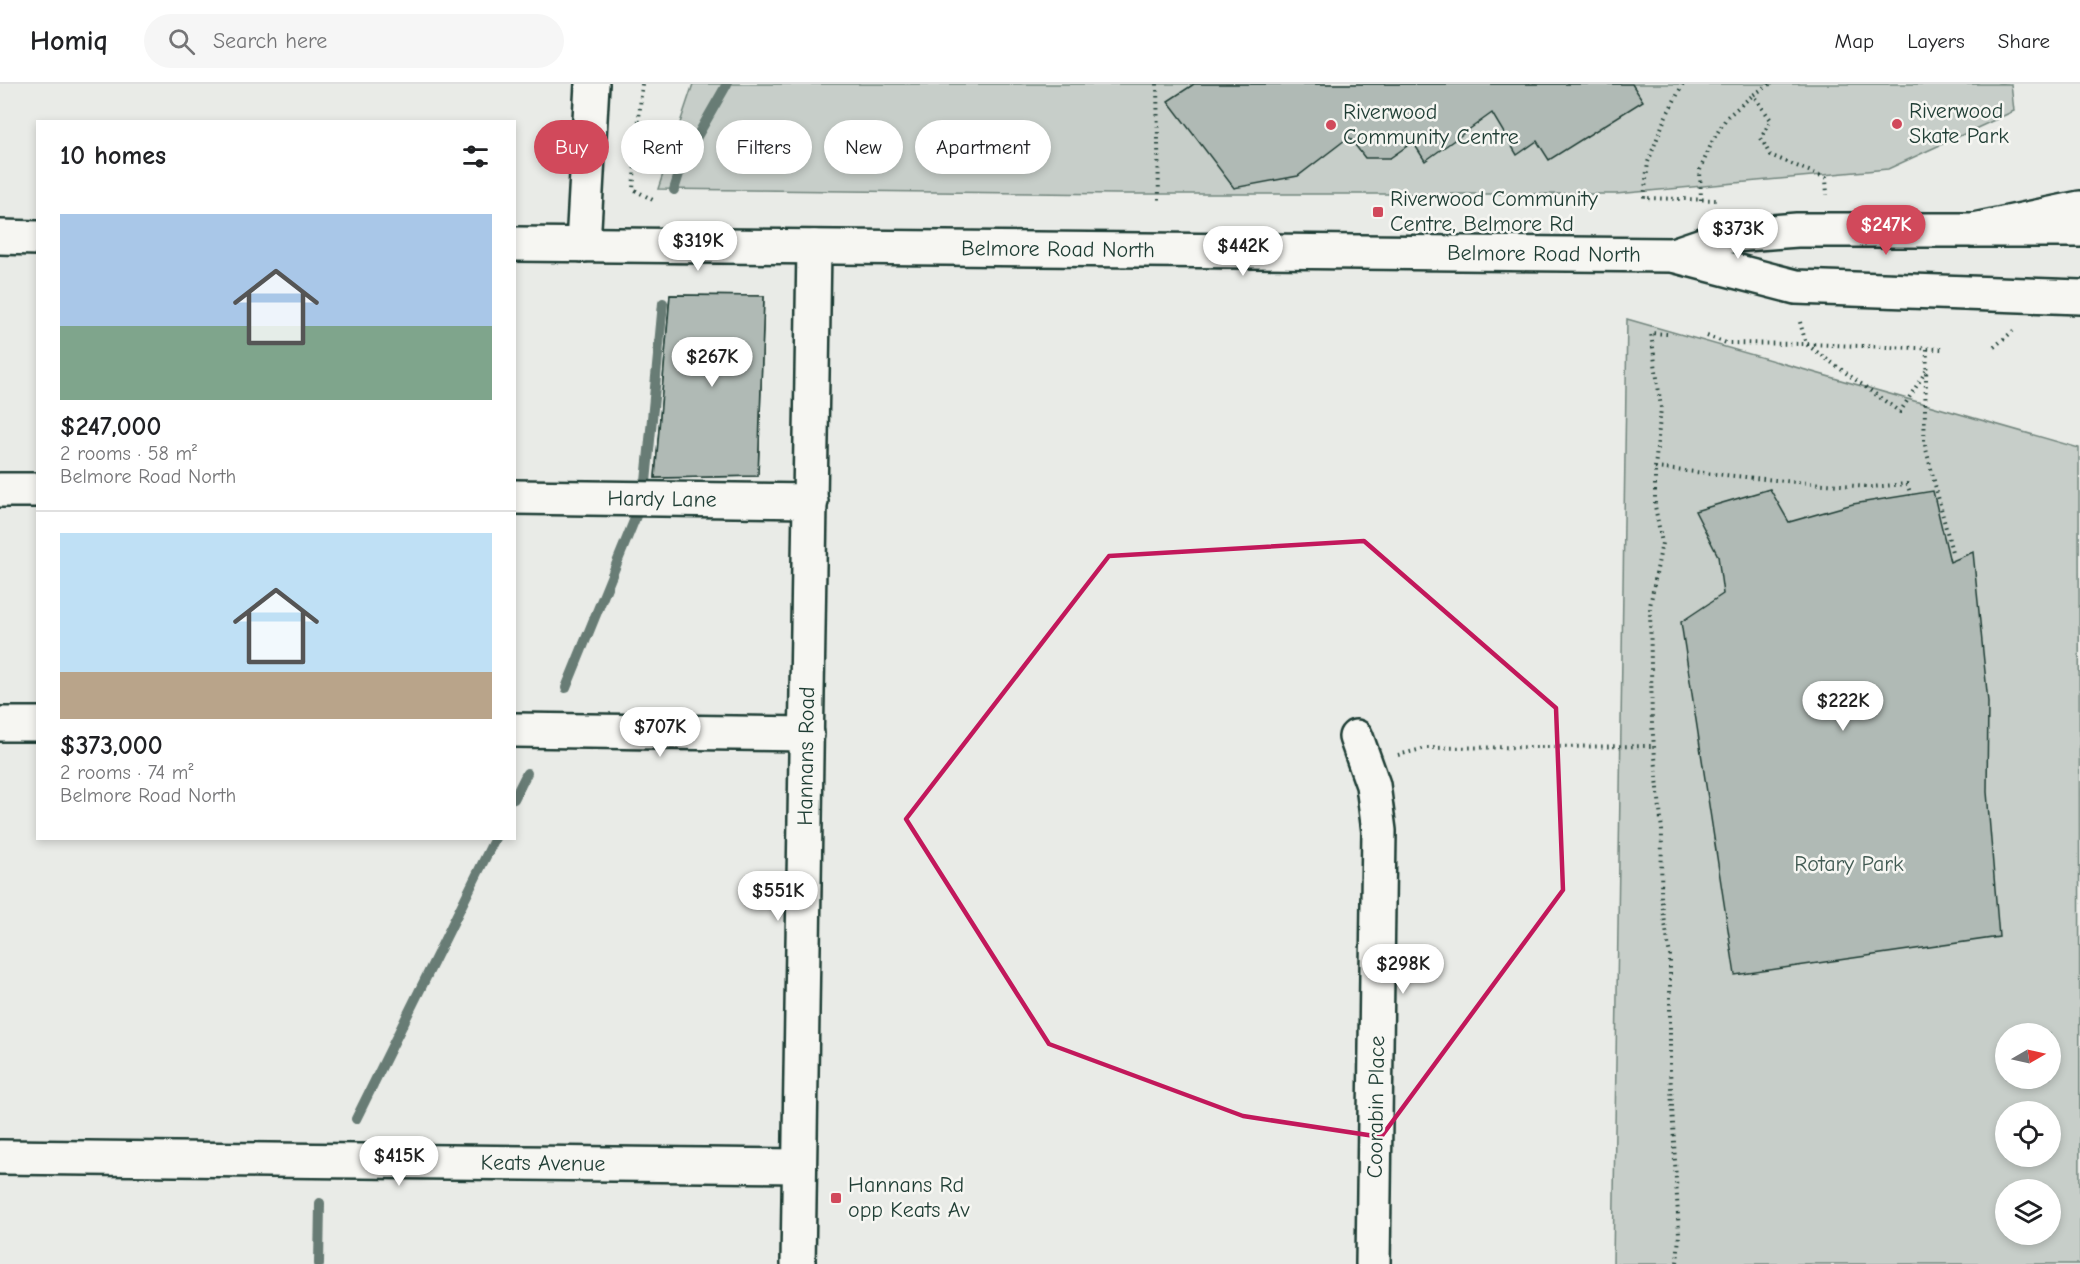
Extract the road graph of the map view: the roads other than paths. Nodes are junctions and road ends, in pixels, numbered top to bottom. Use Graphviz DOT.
graph roads {
  1 [pos="592,84"];
  2 [pos="2080,208"];
  3 [pos="1974,230"];
  4 [pos="2080,230"];
  5 [pos="0,237"];
  6 [pos="36,238"];
  7 [pos="516,244"];
  8 [pos="583,245"];
  9 [pos="814,247"];
  10 [pos="1673,255"];
  11 [pos="2080,297"];
  12 [pos="0,490"];
  13 [pos="36,490"];
  14 [pos="516,497"];
  15 [pos="811,501"];
  16 [pos="0,724"];
  17 [pos="36,724"];
  18 [pos="516,730"];
  19 [pos="807,734"];
  20 [pos="1356,737"];
  21 [pos="0,1157"];
  22 [pos="799,1166"];
  23 [pos="798,1264"];
  24 [pos="1373,1264"];
  1 -- 8 [label="main road"];
  2 -- 3 [label="main road"];
  3 -- 4 [label="main road, Belmore Road North"];
  3 -- 10 [label="main road, Belmore Road North"];
  5 -- 6 [label="main road"];
  7 -- 8 [label="main road, Belmore Road North"];
  8 -- 9 [label="main road, Belmore Road North"];
  9 -- 10 [label="main road, Belmore Road North"];
  9 -- 15 [label="main road, Hannans Road"];
  10 -- 11 [label="main road, Belmore Road North"];
  12 -- 13 [label="main road"];
  14 -- 15 [label="main road, Hardy Lane"];
  15 -- 19 [label="main road, Hannans Road"];
  16 -- 17 [label="main road"];
  18 -- 19 [label="main road"];
  19 -- 22 [label="main road, Hannans Road"];
  20 -- 24 [label="main road, Coorabin Place"];
  21 -- 22 [label="main road, Keats Avenue"];
  22 -- 23 [label="main road, Hannans Road"];
}
